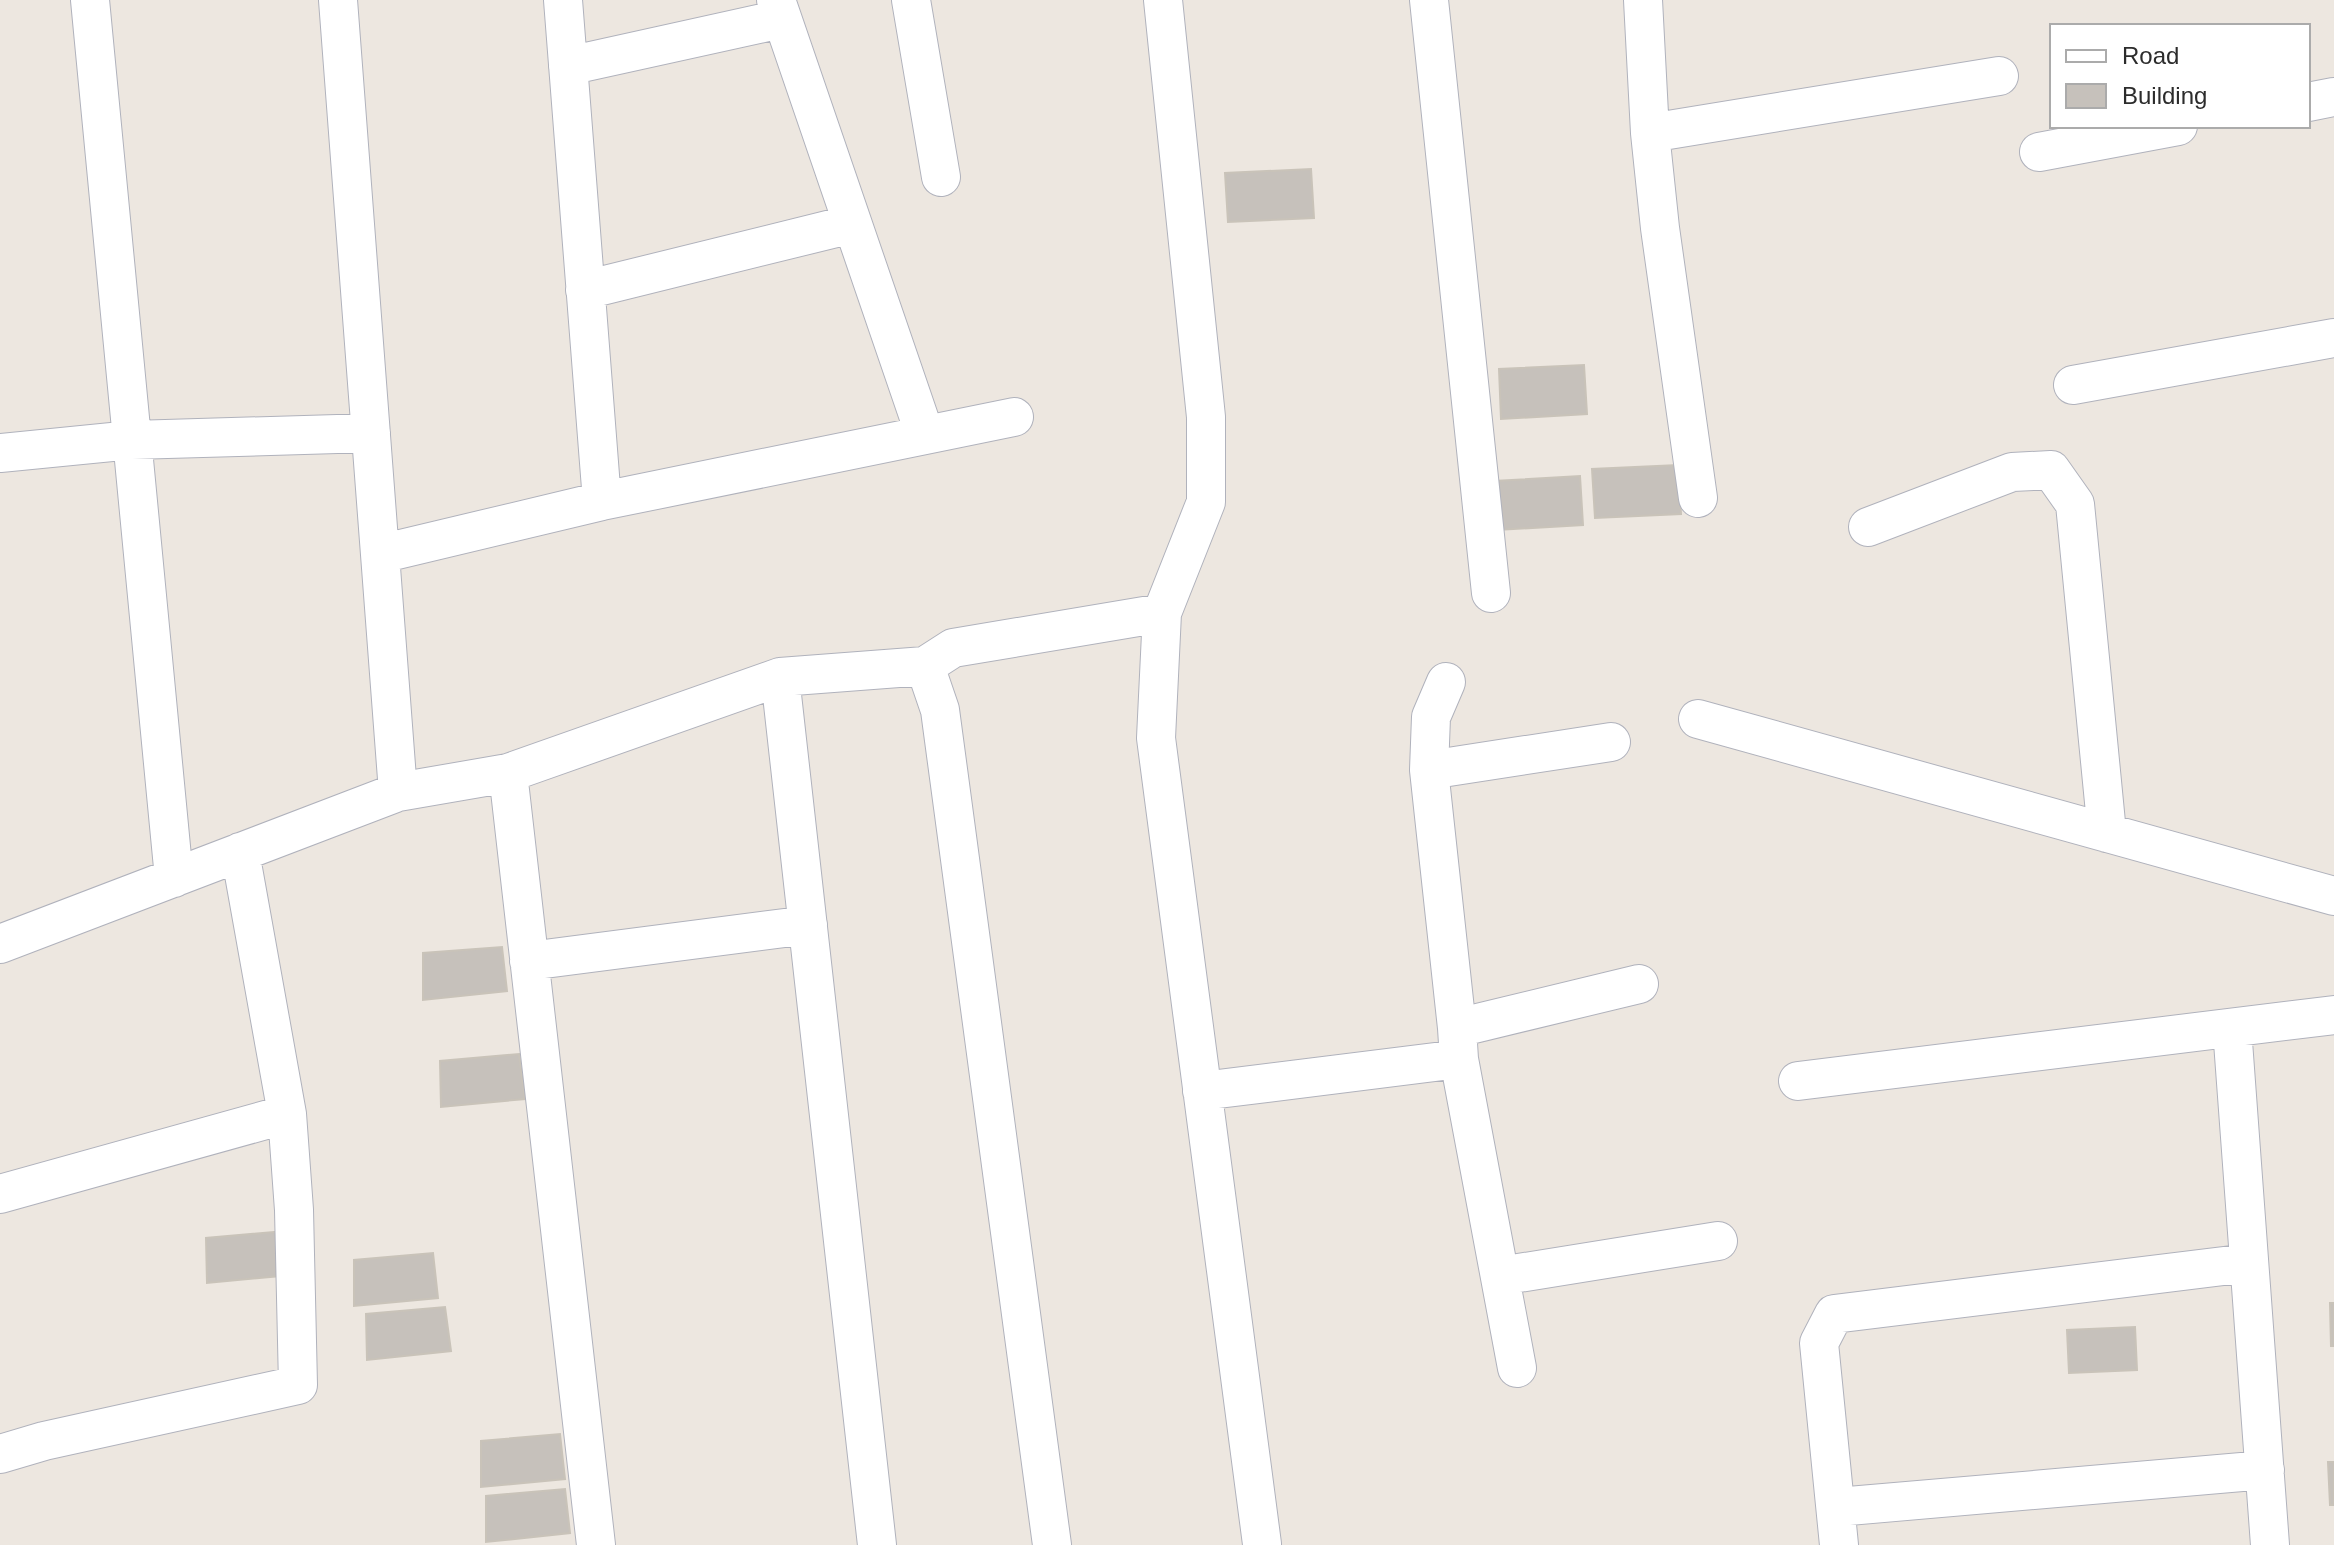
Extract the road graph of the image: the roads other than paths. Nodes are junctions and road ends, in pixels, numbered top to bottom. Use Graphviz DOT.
graph roads {
  1 [pos="90,0"];
  2 [pos="338,0"];
  3 [pos="563,0"];
  4 [pos="911,0"];
  5 [pos="1163,0"];
  6 [pos="1429,0"];
  7 [pos="1643,0"];
  8 [pos="779,9"];
  9 [pos="568,66"];
  10 [pos="1999,76"];
  11 [pos="2334,97"];
  12 [pos="2310,102"];
  13 [pos="2167,128"];
  14 [pos="1650,133"];
  15 [pos="2039,152"];
  16 [pos="941,177"];
  17 [pos="852,224"];
  18 [pos="585,290"];
  19 [pos="2334,338"];
  20 [pos="2073,385"];
  21 [pos="1014,417"];
  22 [pos="371,433"];
  23 [pos="925,435"];
  24 [pos="132,440"];
  25 [pos="0,453"];
  26 [pos="1698,498"];
  27 [pos="602,501"];
  28 [pos="1868,527"];
  29 [pos="380,554"];
  30 [pos="1491,593"];
  31 [pos="1162,613"];
  32 [pos="925,666"];
  33 [pos="780,677"];
  34 [pos="1446,682"];
  35 [pos="1698,719"];
  36 [pos="1611,742"];
  37 [pos="1429,770"];
  38 [pos="508,773"];
  39 [pos="398,792"];
  40 [pos="2107,833"];
  41 [pos="240,852"];
  42 [pos="174,878"];
  43 [pos="2334,896"];
  44 [pos="808,925"];
  45 [pos="0,944"];
  46 [pos="529,961"];
  47 [pos="1639,984"];
  48 [pos="2334,1015"];
  49 [pos="2232,1028"];
  50 [pos="1458,1043"];
  51 [pos="1798,1081"];
  52 [pos="1202,1091"];
  53 [pos="287,1114"];
  54 [pos="0,1194"];
  55 [pos="1718,1241"];
  56 [pos="2248,1263"];
  57 [pos="1500,1276"];
  58 [pos="1517,1368"];
  59 [pos="0,1454"];
  60 [pos="2265,1470"];
  61 [pos="1837,1507"];
  62 [pos="1262,1544"];
  63 [pos="596,1545"];
  64 [pos="877,1545"];
  65 [pos="1052,1545"];
  66 [pos="1250,1545"];
  67 [pos="1839,1545"];
  68 [pos="2270,1545"];
  1 -- 24 [label="street"];
  2 -- 22 [label="street"];
  3 -- 9 [label="street"];
  4 -- 16 [label="street"];
  5 -- 31 [label="street"];
  6 -- 30 [label="street"];
  7 -- 14 [label="street"];
  8 -- 9 [label="street"];
  8 -- 17 [label="street"];
  9 -- 18 [label="street"];
  10 -- 14 [label="street"];
  11 -- 12 [label="street"];
  13 -- 15 [label="street"];
  14 -- 26 [label="street"];
  17 -- 18 [label="street"];
  17 -- 23 [label="street"];
  18 -- 27 [label="street"];
  19 -- 20 [label="street"];
  21 -- 23 [label="street"];
  22 -- 24 [label="street"];
  22 -- 29 [label="street"];
  23 -- 27 [label="street"];
  24 -- 25 [label="street"];
  24 -- 42 [label="street"];
  27 -- 29 [label="street"];
  28 -- 40 [label="street"];
  29 -- 39 [label="street"];
  31 -- 32 [label="street"];
  31 -- 52 [label="street"];
  32 -- 33 [label="street"];
  32 -- 65 [label="street"];
  33 -- 38 [label="street"];
  33 -- 44 [label="street"];
  34 -- 37 [label="street"];
  35 -- 40 [label="street"];
  36 -- 37 [label="street"];
  37 -- 50 [label="street"];
  38 -- 39 [label="street"];
  38 -- 46 [label="street"];
  39 -- 41 [label="street"];
  40 -- 43 [label="street"];
  41 -- 42 [label="street"];
  41 -- 53 [label="street"];
  42 -- 45 [label="street"];
  44 -- 46 [label="street"];
  44 -- 64 [label="street"];
  46 -- 63 [label="street"];
  47 -- 50 [label="street"];
  48 -- 49 [label="street"];
  49 -- 51 [label="street"];
  49 -- 56 [label="street"];
  50 -- 52 [label="street"];
  50 -- 57 [label="street"];
  52 -- 62 [label="street"];
  53 -- 54 [label="street"];
  53 -- 59 [label="street"];
  55 -- 57 [label="street"];
  56 -- 60 [label="street"];
  56 -- 61 [label="street"];
  57 -- 58 [label="street"];
  60 -- 61 [label="street"];
  60 -- 68 [label="street"];
  61 -- 67 [label="street"];
  62 -- 66 [label="street"];
}
